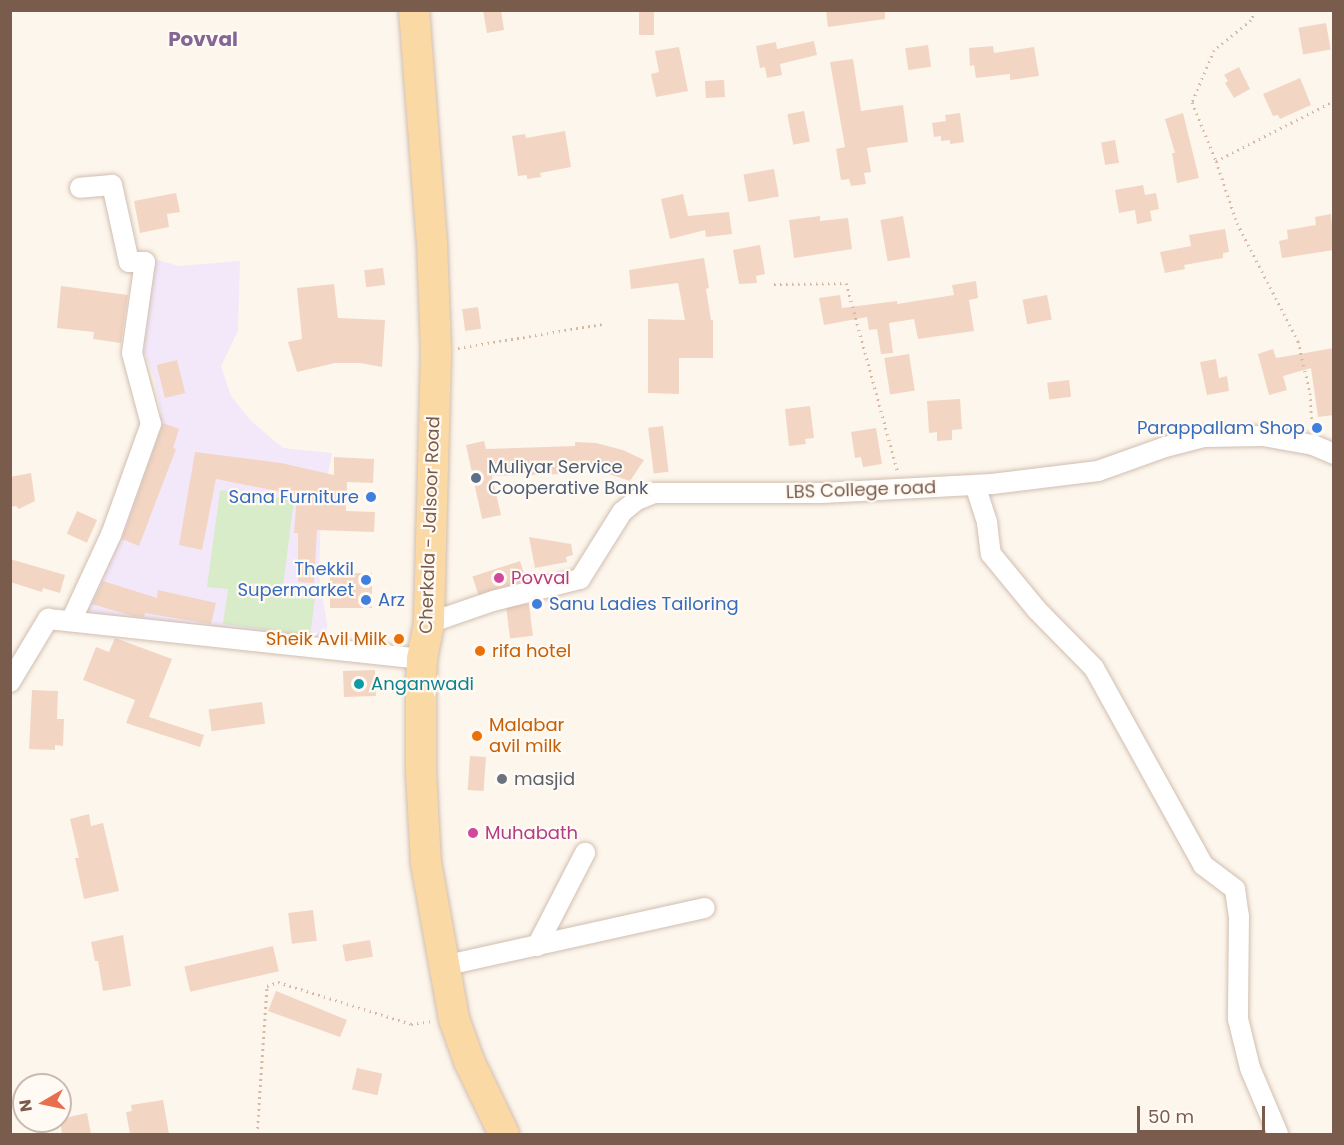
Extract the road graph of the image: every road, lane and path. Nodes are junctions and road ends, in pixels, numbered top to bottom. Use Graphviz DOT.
graph roads {
  1 [pos="414,10"];
  2 [pos="1254,10"];
  3 [pos="1334,101"];
  4 [pos="1216,161"];
  5 [pos="80,188"];
  6 [pos="774,284"];
  7 [pos="602,324"];
  8 [pos="436,352"];
  9 [pos="1313,445"];
  10 [pos="1334,454"];
  11 [pos="975,485"];
  12 [pos="903,489"];
  13 [pos="71,621"];
  14 [pos="429,623"];
  15 [pos="422,659"];
  16 [pos="10,682"];
  17 [pos="585,853"];
  18 [pos="705,908"];
  19 [pos="537,946"];
  20 [pos="443,966"];
  21 [pos="454,1019"];
  22 [pos="257,1134"];
  23 [pos="504,1134"];
  24 [pos="1278,1134"];
  1 -- 8 [label="main road, Cherkala - Jalsoor Road"];
  2 -- 4 [label="path"];
  3 -- 4 [label="path"];
  4 -- 9 [label="path"];
  5 -- 13 [label="street"];
  6 -- 12 [label="path"];
  7 -- 8 [label="path"];
  8 -- 14 [label="main road, Cherkala - Jalsoor Road"];
  9 -- 10 [label="street, LBS College road"];
  9 -- 11 [label="street, LBS College road"];
  11 -- 12 [label="street, LBS College road"];
  11 -- 24 [label="street"];
  12 -- 14 [label="street, LBS College road"];
  13 -- 15 [label="street"];
  13 -- 16 [label="street"];
  14 -- 15 [label="main road, Cherkala - Jalsoor Road"];
  15 -- 20 [label="main road, Cherkala - Jalsoor Road"];
  17 -- 19 [label="street"];
  18 -- 19 [label="street"];
  19 -- 20 [label="street"];
  20 -- 21 [label="main road, Cherkala - Jalsoor Road"];
  21 -- 22 [label="path"];
  21 -- 23 [label="main road, Cherkala - Jalsoor Road"];
}
